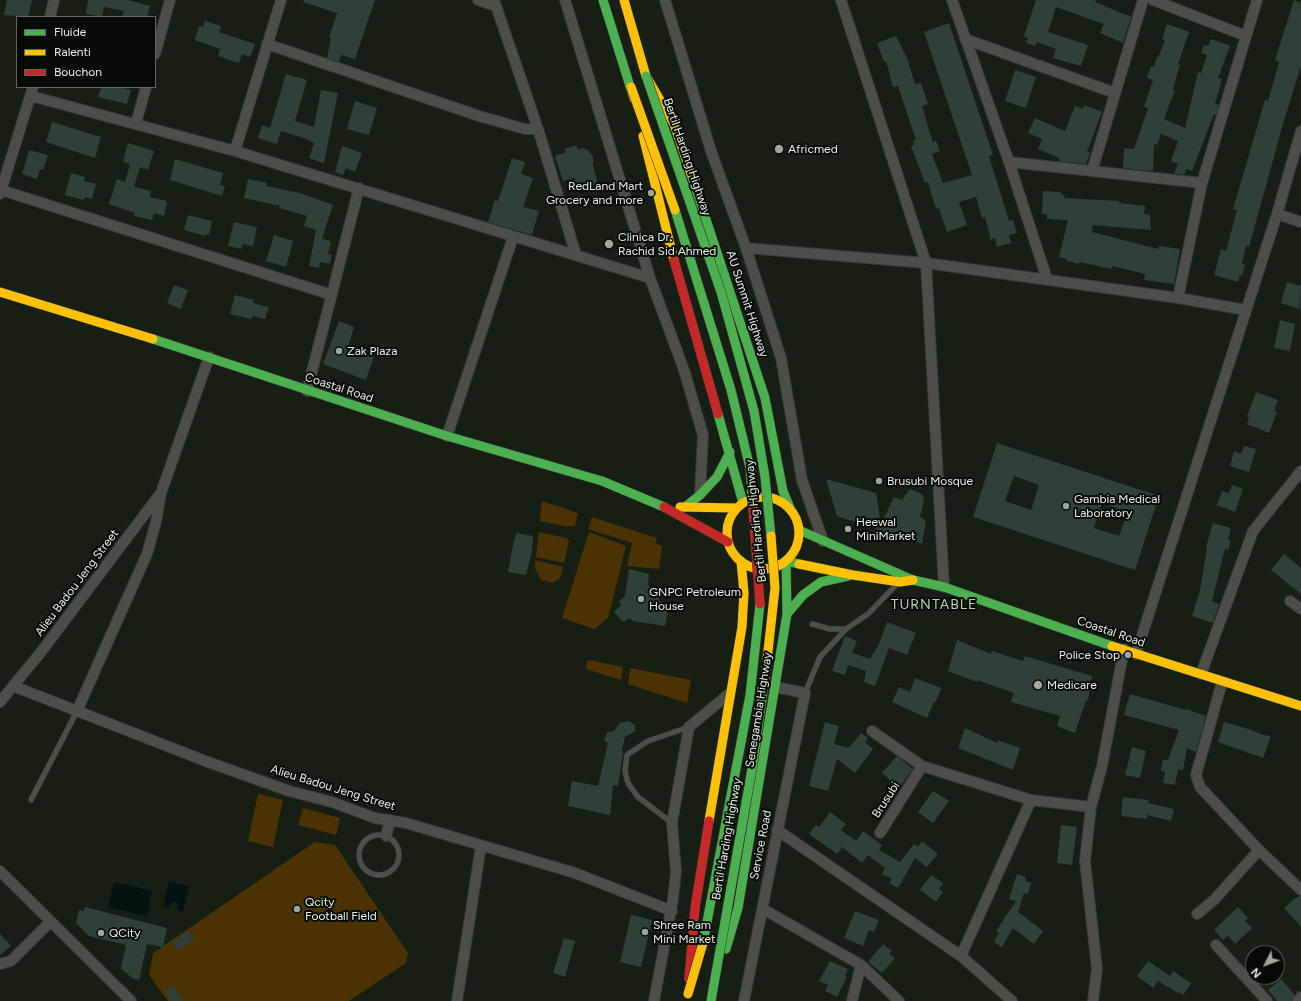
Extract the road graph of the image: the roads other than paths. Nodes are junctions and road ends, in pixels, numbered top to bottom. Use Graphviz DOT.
graph roads {
  1 [pos="54,0"];
  2 [pos="170,0"];
  3 [pos="281,0"];
  4 [pos="478,0"];
  5 [pos="565,0"];
  6 [pos="603,0"];
  7 [pos="624,0"];
  8 [pos="664,0"];
  9 [pos="840,0"];
  10 [pos="952,0"];
  11 [pos="1144,0"];
  12 [pos="1153,0"];
  13 [pos="1257,0"];
  14 [pos="495,3"];
  15 [pos="50,16"];
  16 [pos="1246,36"];
  17 [pos="965,39"];
  18 [pos="267,44"];
  19 [pos="156,50"];
  20 [pos="646,76"];
  21 [pos="631,87"];
  22 [pos="146,88"];
  23 [pos="32,91"];
  24 [pos="1115,93"];
  25 [pos="136,123"];
  26 [pos="538,130"];
  27 [pos="1301,131"];
  28 [pos="235,152"];
  29 [pos="1009,162"];
  30 [pos="1092,171"];
  31 [pos="1202,183"];
  32 [pos="359,188"];
  33 [pos="1,192"];
  34 [pos="1277,214"];
  35 [pos="1301,222"];
  36 [pos="513,237"];
  37 [pos="746,248"];
  38 [pos="576,254"];
  39 [pos="926,263"];
  40 [pos="650,278"];
  41 [pos="1047,279"];
  42 [pos="0,292"];
  43 [pos="332,295"];
  44 [pos="1178,298"];
  45 [pos="1246,310"];
  46 [pos="209,357"];
  47 [pos="307,390"];
  48 [pos="447,436"];
  49 [pos="730,452"];
  50 [pos="1301,471"];
  51 [pos="161,493"];
  52 [pos="700,495"];
  53 [pos="740,506"];
  54 [pos="685,507"];
  55 [pos="790,508"];
  56 [pos="670,509"];
  57 [pos="799,530"];
  58 [pos="728,542"];
  59 [pos="823,542"];
  60 [pos="741,561"];
  61 [pos="786,561"];
  62 [pos="853,575"];
  63 [pos="913,580"];
  64 [pos="900,582"];
  65 [pos="944,586"];
  66 [pos="1290,601"];
  67 [pos="1301,609"];
  68 [pos="787,614"];
  69 [pos="812,624"];
  70 [pos="846,629"];
  71 [pos="1124,650"];
  72 [pos="1136,654"];
  73 [pos="1201,674"];
  74 [pos="1222,682"];
  75 [pos="13,686"];
  76 [pos="775,688"];
  77 [pos="730,693"];
  78 [pos="805,693"];
  79 [pos="0,702"];
  80 [pos="1300,703"];
  81 [pos="77,711"];
  82 [pos="689,727"];
  83 [pos="872,730"];
  84 [pos="922,766"];
  85 [pos="31,800"];
  86 [pos="1031,800"];
  87 [pos="1091,807"];
  88 [pos="390,820"];
  89 [pos="672,823"];
  90 [pos="777,830"];
  91 [pos="880,833"];
  92 [pos="386,836"];
  93 [pos="480,846"];
  94 [pos="1259,850"];
  95 [pos="0,871"];
  96 [pos="1301,890"];
  97 [pos="763,909"];
  98 [pos="672,911"];
  99 [pos="1197,914"];
  100 [pos="50,922"];
  101 [pos="1216,945"];
  102 [pos="961,956"];
  103 [pos="0,964"];
  104 [pos="861,966"];
  105 [pos="687,997"];
  106 [pos="1301,997"];
  107 [pos="131,1001"];
  108 [pos="457,1001"];
  109 [pos="654,1001"];
  110 [pos="711,1001"];
  111 [pos="744,1001"];
  112 [pos="852,1001"];
  113 [pos="899,1001"];
  114 [pos="1012,1001"];
  115 [pos="1093,1001"];
  116 [pos="1267,1001"];
  117 [pos="1298,1001"];
  1 -- 15 [label="street"];
  2 -- 19 [label="street"];
  3 -- 18 [label="street"];
  4 -- 14 [label="street"];
  5 -- 40 [label="street"];
  6 -- 21 [label="main road"];
  7 -- 20 [label="main road, AU Summit Highway"];
  8 -- 37 [label="street"];
  9 -- 39 [label="street"];
  10 -- 17 [label="street"];
  11 -- 24 [label="street"];
  12 -- 16 [label="street"];
  13 -- 16 [label="street"];
  14 -- 26 [label="street"];
  16 -- 31 [label="street"];
  17 -- 24 [label="street"];
  17 -- 29 [label="street"];
  18 -- 26 [label="street"];
  18 -- 28 [label="street"];
  20 -- 55 [label="main road, AU Summit Highway"];
  20 -- 110 [label="main road, Bertil Harding Highway, bridge"];
  21 -- 49 [label="main road"];
  21 -- 105 [label="main road, Bertil Harding Highway, bridge"];
  22 -- 25 [label="street"];
  23 -- 25 [label="street"];
  23 -- 33 [label="street"];
  24 -- 30 [label="street"];
  25 -- 28 [label="street"];
  26 -- 38 [label="street"];
  27 -- 34 [label="street"];
  28 -- 32 [label="street"];
  29 -- 30 [label="street"];
  29 -- 41 [label="street"];
  30 -- 31 [label="street"];
  31 -- 44 [label="street"];
  32 -- 36 [label="street"];
  32 -- 43 [label="street"];
  33 -- 43 [label="street"];
  34 -- 35 [label="street"];
  34 -- 45 [label="street"];
  36 -- 38 [label="street"];
  36 -- 48 [label="street"];
  37 -- 39 [label="street"];
  37 -- 59 [label="street"];
  38 -- 40 [label="street"];
  39 -- 41 [label="street"];
  39 -- 65 [label="street"];
  40 -- 52 [label="street"];
  41 -- 44 [label="street"];
  42 -- 46 [label="main road, Coastal Road"];
  43 -- 47 [label="street"];
  44 -- 45 [label="street"];
  45 -- 72 [label="street"];
  46 -- 47 [label="main road, Coastal Road"];
  46 -- 51 [label="street"];
  47 -- 48 [label="main road, Coastal Road"];
  48 -- 56 [label="main road, Coastal Road"];
  49 -- 52 [label="main road"];
  49 -- 53 [label="main road"];
  50 -- 73 [label="street"];
  51 -- 75 [label="street, Alieu Badou Jeng Street"];
  51 -- 81 [label="street"];
  52 -- 54 [label="main road"];
  53 -- 54 [label="main road, Coastal Road"];
  53 -- 55 [label="main road"];
  53 -- 58 [label="main road"];
  54 -- 56 [label="main road, Coastal Road"];
  55 -- 57 [label="main road"];
  56 -- 58 [label="main road, Coastal Road"];
  57 -- 59 [label="main road, Coastal Road"];
  57 -- 61 [label="main road"];
  58 -- 60 [label="main road"];
  59 -- 63 [label="main road, Coastal Road"];
  60 -- 61 [label="main road"];
  60 -- 77 [label="main road"];
  61 -- 62 [label="main road, Coastal Road"];
  61 -- 68 [label="main road, Senegambia Highway"];
  62 -- 64 [label="main road, Coastal Road"];
  62 -- 68 [label="main road"];
  63 -- 64 [label="main road, Coastal Road"];
  63 -- 65 [label="main road, Coastal Road"];
  64 -- 70 [label="lane"];
  65 -- 71 [label="main road, Coastal Road"];
  66 -- 67 [label="street"];
  68 -- 76 [label="main road, Senegambia Highway"];
  69 -- 70 [label="lane"];
  70 -- 78 [label="lane"];
  71 -- 72 [label="main road, Coastal Road"];
  71 -- 87 [label="street"];
  72 -- 73 [label="main road, Coastal Road"];
  73 -- 74 [label="main road, Coastal Road"];
  74 -- 80 [label="main road, Coastal Road"];
  74 -- 94 [label="street"];
  75 -- 79 [label="street, Alieu Badou Jeng Street"];
  75 -- 81 [label="street, Alieu Badou Jeng Street"];
  76 -- 78 [label="street"];
  76 -- 110 [label="main road, Senegambia Highway"];
  77 -- 82 [label="street"];
  77 -- 105 [label="main road"];
  78 -- 90 [label="street, Service Road"];
  81 -- 85 [label="lane"];
  81 -- 88 [label="street, Alieu Badou Jeng Street"];
  82 -- 89 [label="street"];
  82 -- 89 [label="lane"];
  83 -- 84 [label="street"];
  84 -- 86 [label="street"];
  84 -- 91 [label="street, Brusubi"];
  86 -- 87 [label="street"];
  86 -- 102 [label="street"];
  87 -- 115 [label="street"];
  88 -- 92 [label="street"];
  88 -- 93 [label="street, Alieu Badou Jeng Street"];
  89 -- 98 [label="street"];
  90 -- 97 [label="street, Service Road"];
  90 -- 102 [label="street"];
  92 -- 92 [label="lane"];
  93 -- 98 [label="street, Alieu Badou Jeng Street"];
  93 -- 108 [label="street"];
  94 -- 96 [label="street"];
  94 -- 99 [label="street"];
  95 -- 100 [label="street"];
  97 -- 104 [label="street"];
  97 -- 111 [label="street, Service Road"];
  98 -- 109 [label="street"];
  100 -- 103 [label="street"];
  100 -- 107 [label="street"];
  101 -- 116 [label="street"];
  102 -- 114 [label="street"];
  104 -- 112 [label="street"];
  104 -- 113 [label="street"];
  106 -- 117 [label="street"];
}
